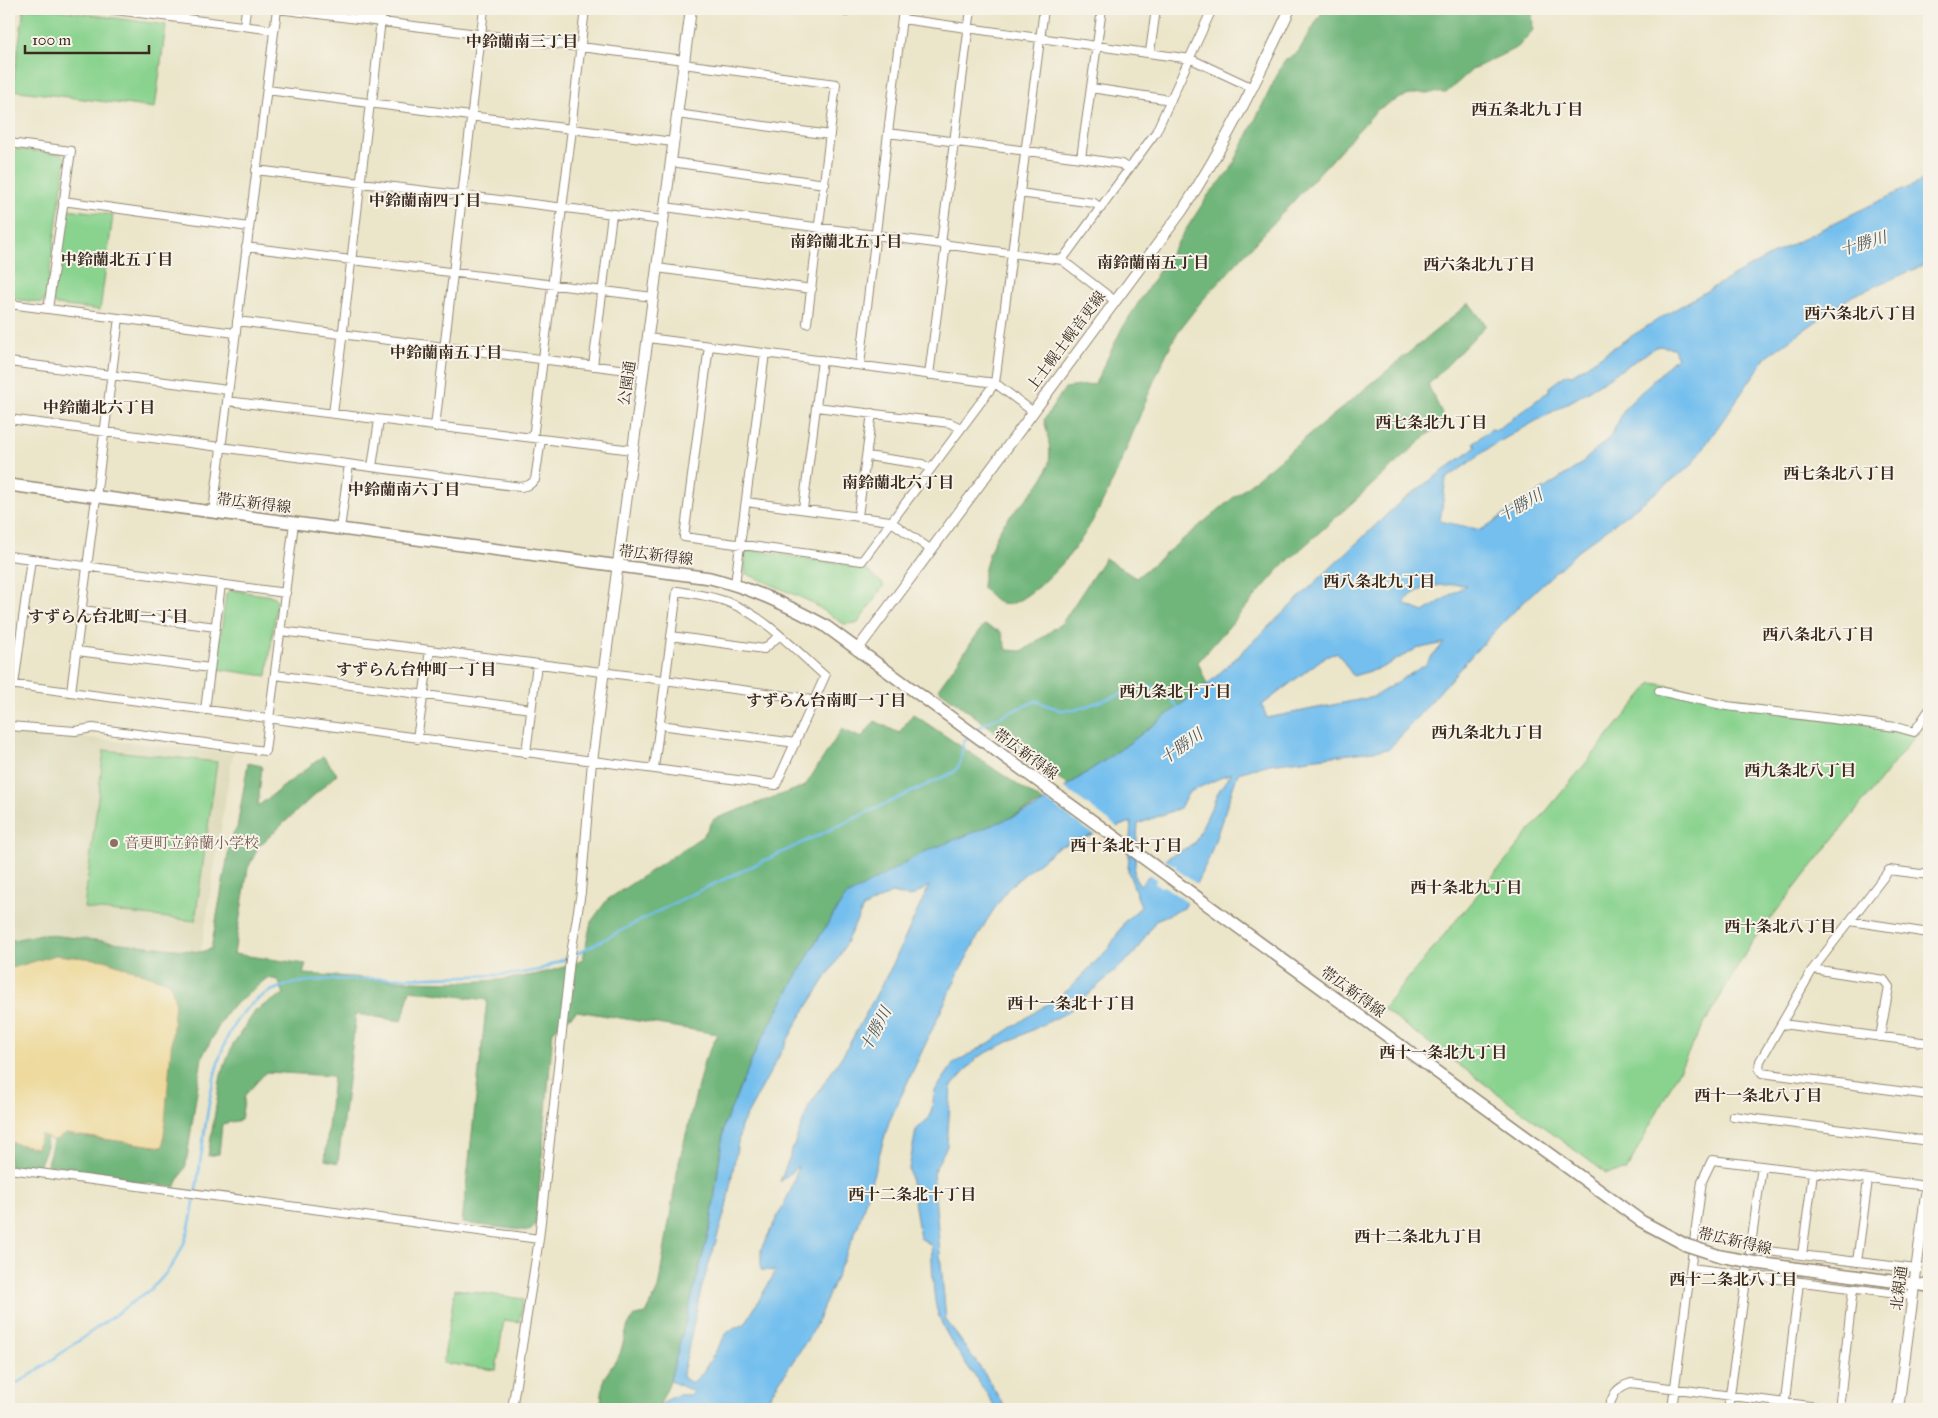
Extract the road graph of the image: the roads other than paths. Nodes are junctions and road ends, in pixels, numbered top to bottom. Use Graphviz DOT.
graph roads {
  1 [pos="107,9"];
  2 [pos="246,9"];
  3 [pos="278,9"];
  4 [pos="382,9"];
  5 [pos="484,9"];
  6 [pos="586,9"];
  7 [pos="691,9"];
  8 [pos="903,9"];
  9 [pos="971,9"];
  10 [pos="1044,9"];
  11 [pos="1102,9"];
  12 [pos="1156,9"];
  13 [pos="1212,9"];
  14 [pos="1290,9"];
  15 [pos="141,11"];
  16 [pos="902,19"];
  17 [pos="381,21"];
  18 [pos="244,26"];
  19 [pos="968,27"];
  20 [pos="274,30"];
  21 [pos="481,34"];
  22 [pos="1040,38"];
  23 [pos="1097,45"];
  24 [pos="580,46"];
  25 [pos="1150,52"];
  26 [pos="1191,59"];
  27 [pos="684,62"];
  28 [pos="1091,88"];
  29 [pos="1253,88"];
  30 [pos="267,90"];
  31 [pos="1171,100"];
  32 [pos="371,103"];
  33 [pos="677,114"];
  34 [pos="472,115"];
  35 [pos="572,129"];
  36 [pos="888,133"];
  37 [pos="830,135"];
  38 [pos="954,141"];
  39 [pos="674,142"];
  40 [pos="9,143"];
  41 [pos="1025,151"];
  42 [pos="1081,158"];
  43 [pos="671,162"];
  44 [pos="1129,169"];
  45 [pos="256,170"];
  46 [pos="360,182"];
  47 [pos="825,184"];
  48 [pos="1019,193"];
  49 [pos="462,196"];
  50 [pos="63,201"];
  51 [pos="563,207"];
  52 [pos="665,207"];
  53 [pos="1101,208"];
  54 [pos="612,214"];
  55 [pos="663,220"];
  56 [pos="249,227"];
  57 [pos="819,228"];
  58 [pos="876,235"];
  59 [pos="943,244"];
  60 [pos="246,247"];
  61 [pos="1012,253"];
  62 [pos="352,259"];
  63 [pos="1062,260"];
  64 [pos="657,268"];
  65 [pos="453,272"];
  66 [pos="553,284"];
  67 [pos="812,289"];
  68 [pos="602,290"];
  69 [pos="653,297"];
  70 [pos="1115,300"];
  71 [pos="9,304"];
  72 [pos="48,308"];
  73 [pos="120,318"];
  74 [pos="237,321"];
  75 [pos="807,323"];
  76 [pos="235,333"];
  77 [pos="344,335"];
  78 [pos="648,338"];
  79 [pos="709,346"];
  80 [pos="444,347"];
  81 [pos="765,353"];
  82 [pos="543,359"];
  83 [pos="822,360"];
  84 [pos="9,362"];
  85 [pos="860,365"];
  86 [pos="593,366"];
  87 [pos="644,372"];
  88 [pos="112,374"];
  89 [pos="929,375"];
  90 [pos="994,383"];
  91 [pos="228,390"];
  92 [pos="227,401"];
  93 [pos="816,407"];
  94 [pos="1032,412"];
  95 [pos="872,413"];
  96 [pos="334,414"];
  97 [pos="9,419"];
  98 [pos="379,420"];
  99 [pos="435,427"];
  100 [pos="961,428"];
  101 [pos="105,432"];
  102 [pos="537,438"];
  103 [pos="221,446"];
  104 [pos="633,450"];
  105 [pos="867,456"];
  106 [pos="349,464"];
  107 [pos="372,467"];
  108 [pos="930,470"];
  109 [pos="9,485"];
  110 [pos="96,497"];
  111 [pos="746,502"];
  112 [pos="802,509"];
  113 [pos="213,512"];
  114 [pos="858,516"];
  115 [pos="890,521"];
  116 [pos="294,523"];
  117 [pos="340,529"];
  118 [pos="740,545"];
  119 [pos="930,549"];
  120 [pos="9,556"];
  121 [pos="31,559"];
  122 [pos="618,566"];
  123 [pos="88,567"];
  124 [pos="221,584"];
  125 [pos="735,584"];
  126 [pos="286,593"];
  127 [pos="82,610"];
  128 [pos="216,627"];
  129 [pos="281,631"];
  130 [pos="671,636"];
  131 [pos="778,636"];
  132 [pos="430,650"];
  133 [pos="857,650"];
  134 [pos="77,651"];
  135 [pos="537,664"];
  136 [pos="210,668"];
  137 [pos="604,672"];
  138 [pos="275,675"];
  139 [pos="666,680"];
  140 [pos="11,685"];
  141 [pos="1659,690"];
  142 [pos="71,692"];
  143 [pos="424,695"];
  144 [pos="814,702"];
  145 [pos="531,709"];
  146 [pos="206,710"];
  147 [pos="1929,710"];
  148 [pos="268,718"];
  149 [pos="660,725"];
  150 [pos="9,726"];
  151 [pos="417,739"];
  152 [pos="796,743"];
  153 [pos="526,753"];
  154 [pos="592,761"];
  155 [pos="654,768"];
  156 [pos="1929,875"];
  157 [pos="1850,921"];
  158 [pos="1929,933"];
  159 [pos="1812,969"];
  160 [pos="1782,1024"];
  161 [pos="1880,1036"];
  162 [pos="1929,1043"];
  163 [pos="1929,1095"];
  164 [pos="1733,1116"];
  165 [pos="1929,1141"];
  166 [pos="1762,1166"];
  167 [pos="9,1169"];
  168 [pos="1814,1172"];
  169 [pos="1868,1180"];
  170 [pos="1928,1180"];
  171 [pos="539,1239"];
  172 [pos="1751,1249"];
  173 [pos="1802,1255"];
  174 [pos="1857,1262"];
  175 [pos="1691,1268"];
  176 [pos="1916,1269"];
  177 [pos="1746,1275"];
  178 [pos="1799,1282"];
  179 [pos="1914,1284"];
  180 [pos="1929,1286"];
  181 [pos="1853,1289"];
  182 [pos="1913,1296"];
  183 [pos="1675,1389"];
  184 [pos="1730,1396"];
  185 [pos="1784,1406"];
  186 [pos="512,1409"];
  187 [pos="1608,1409"];
  188 [pos="1672,1409"];
  189 [pos="1728,1409"];
  190 [pos="1834,1409"];
  191 [pos="1839,1409"];
  192 [pos="1898,1409"];
  1 -- 15 [label="street"];
  2 -- 18 [label="street"];
  3 -- 17 [label="street"];
  3 -- 20 [label="street"];
  4 -- 17 [label="street"];
  5 -- 21 [label="street"];
  6 -- 24 [label="street"];
  7 -- 27 [label="street, 公園通"];
  8 -- 16 [label="street"];
  9 -- 19 [label="street"];
  10 -- 22 [label="street"];
  11 -- 23 [label="street"];
  12 -- 25 [label="street"];
  13 -- 26 [label="street"];
  14 -- 29 [label="street, 上士幌士幌音更線"];
  15 -- 18 [label="street"];
  16 -- 19 [label="street"];
  16 -- 36 [label="street"];
  17 -- 21 [label="street"];
  17 -- 32 [label="street"];
  18 -- 20 [label="street"];
  19 -- 22 [label="street"];
  19 -- 38 [label="street"];
  20 -- 30 [label="street"];
  21 -- 24 [label="street"];
  21 -- 34 [label="street"];
  22 -- 23 [label="street"];
  22 -- 41 [label="street"];
  23 -- 25 [label="street"];
  23 -- 28 [label="street"];
  24 -- 27 [label="street"];
  24 -- 35 [label="street"];
  25 -- 26 [label="street"];
  26 -- 29 [label="street"];
  26 -- 31 [label="street"];
  27 -- 33 [label="street, 公園通"];
  27 -- 37 [label="street"];
  28 -- 31 [label="street"];
  28 -- 42 [label="street"];
  29 -- 70 [label="street, 上士幌士幌音更線"];
  30 -- 32 [label="street"];
  30 -- 45 [label="street"];
  31 -- 44 [label="street"];
  32 -- 34 [label="street"];
  32 -- 46 [label="street"];
  33 -- 37 [label="street"];
  33 -- 39 [label="street, 公園通"];
  34 -- 35 [label="street"];
  34 -- 49 [label="street"];
  35 -- 39 [label="street"];
  35 -- 51 [label="street"];
  36 -- 38 [label="street"];
  36 -- 58 [label="street"];
  37 -- 47 [label="street"];
  38 -- 41 [label="street"];
  38 -- 59 [label="street"];
  39 -- 43 [label="street, 公園通"];
  40 -- 50 [label="street"];
  41 -- 42 [label="street"];
  41 -- 48 [label="street"];
  42 -- 44 [label="street"];
  43 -- 47 [label="street"];
  43 -- 52 [label="street, 公園通"];
  44 -- 53 [label="street"];
  45 -- 46 [label="street"];
  45 -- 56 [label="street"];
  46 -- 49 [label="street"];
  46 -- 62 [label="street"];
  47 -- 57 [label="street"];
  48 -- 53 [label="street"];
  48 -- 61 [label="street"];
  49 -- 51 [label="street"];
  49 -- 65 [label="street"];
  50 -- 56 [label="street"];
  50 -- 72 [label="street"];
  51 -- 54 [label="street"];
  51 -- 66 [label="street"];
  52 -- 55 [label="street, 公園通"];
  52 -- 57 [label="street"];
  53 -- 63 [label="street"];
  54 -- 55 [label="street"];
  54 -- 68 [label="street"];
  55 -- 64 [label="street, 公園通"];
  56 -- 60 [label="street"];
  57 -- 58 [label="street"];
  57 -- 67 [label="street"];
  58 -- 59 [label="street"];
  58 -- 85 [label="street"];
  59 -- 61 [label="street"];
  59 -- 89 [label="street"];
  60 -- 62 [label="street"];
  60 -- 74 [label="street"];
  61 -- 63 [label="street"];
  61 -- 90 [label="street"];
  62 -- 65 [label="street"];
  62 -- 77 [label="street"];
  63 -- 70 [label="street"];
  64 -- 67 [label="street"];
  64 -- 69 [label="street, 公園通"];
  65 -- 66 [label="street"];
  65 -- 80 [label="street"];
  66 -- 68 [label="street"];
  66 -- 82 [label="street"];
  67 -- 75 [label="street"];
  68 -- 69 [label="street"];
  68 -- 86 [label="street"];
  69 -- 78 [label="street, 公園通"];
  70 -- 94 [label="street, 上士幌士幌音更線"];
  71 -- 72 [label="street"];
  72 -- 73 [label="street"];
  73 -- 76 [label="street"];
  73 -- 88 [label="street"];
  74 -- 76 [label="street"];
  74 -- 77 [label="street"];
  76 -- 91 [label="street"];
  77 -- 80 [label="street"];
  77 -- 96 [label="street"];
  78 -- 79 [label="street"];
  78 -- 87 [label="street, 公園通"];
  79 -- 81 [label="street"];
  79 -- 118 [label="street"];
  80 -- 82 [label="street"];
  80 -- 99 [label="street"];
  81 -- 83 [label="street"];
  81 -- 111 [label="street"];
  82 -- 86 [label="street"];
  82 -- 102 [label="street"];
  83 -- 85 [label="street"];
  83 -- 93 [label="street"];
  84 -- 88 [label="street"];
  85 -- 89 [label="street"];
  86 -- 87 [label="street"];
  87 -- 104 [label="street, 公園通"];
  88 -- 91 [label="street"];
  88 -- 101 [label="street"];
  89 -- 90 [label="street"];
  90 -- 94 [label="street"];
  90 -- 100 [label="street"];
  91 -- 92 [label="street"];
  92 -- 96 [label="street"];
  92 -- 103 [label="street"];
  93 -- 95 [label="street"];
  93 -- 112 [label="street"];
  94 -- 119 [label="street, 上士幌士幌音更線"];
  95 -- 100 [label="street"];
  95 -- 105 [label="street"];
  96 -- 98 [label="street"];
  97 -- 101 [label="street"];
  98 -- 99 [label="street"];
  98 -- 107 [label="street"];
  99 -- 102 [label="street"];
  100 -- 108 [label="street"];
  101 -- 103 [label="street"];
  101 -- 110 [label="street"];
  102 -- 104 [label="street"];
  102 -- 107 [label="street"];
  103 -- 106 [label="street"];
  103 -- 113 [label="street"];
  104 -- 122 [label="street, 公園通"];
  105 -- 108 [label="street"];
  105 -- 114 [label="street"];
  106 -- 107 [label="street"];
  106 -- 117 [label="street"];
  108 -- 115 [label="street"];
  109 -- 110 [label="main road, 帯広新得線"];
  110 -- 113 [label="main road, 帯広新得線"];
  110 -- 123 [label="street"];
  111 -- 112 [label="street"];
  111 -- 118 [label="street"];
  112 -- 114 [label="street"];
  113 -- 116 [label="main road, 帯広新得線"];
  114 -- 115 [label="street"];
  115 -- 118 [label="street"];
  115 -- 119 [label="street"];
  116 -- 117 [label="main road, 帯広新得線"];
  116 -- 126 [label="street"];
  117 -- 122 [label="main road, 帯広新得線"];
  118 -- 125 [label="street"];
  119 -- 133 [label="street, 上士幌士幌音更線"];
  120 -- 121 [label="street"];
  121 -- 123 [label="street"];
  121 -- 140 [label="street"];
  122 -- 125 [label="main road, 帯広新得線"];
  122 -- 137 [label="street, 公園通"];
  123 -- 124 [label="street"];
  123 -- 127 [label="street"];
  124 -- 126 [label="street"];
  124 -- 128 [label="street"];
  125 -- 133 [label="main road, 帯広新得線"];
  126 -- 129 [label="street"];
  127 -- 128 [label="street"];
  127 -- 134 [label="street"];
  128 -- 136 [label="street"];
  129 -- 132 [label="street"];
  129 -- 138 [label="street"];
  130 -- 131 [label="street"];
  130 -- 131 [label="street"];
  130 -- 139 [label="street"];
  131 -- 144 [label="street"];
  132 -- 135 [label="street"];
  132 -- 143 [label="street"];
  133 -- 179 [label="main road, 帯広新得線, bridge"];
  134 -- 136 [label="street"];
  134 -- 142 [label="street"];
  135 -- 137 [label="street"];
  135 -- 145 [label="street"];
  136 -- 146 [label="street"];
  137 -- 139 [label="street"];
  137 -- 154 [label="street, 公園通"];
  138 -- 143 [label="street"];
  138 -- 148 [label="street"];
  139 -- 144 [label="street"];
  139 -- 149 [label="street"];
  140 -- 142 [label="street"];
  141 -- 147 [label="street"];
  142 -- 146 [label="street"];
  143 -- 145 [label="street"];
  143 -- 151 [label="street"];
  144 -- 152 [label="street"];
  145 -- 153 [label="street"];
  146 -- 148 [label="street"];
  148 -- 150 [label="street"];
  148 -- 151 [label="street"];
  149 -- 152 [label="street"];
  149 -- 155 [label="street"];
  151 -- 153 [label="street"];
  152 -- 155 [label="street"];
  153 -- 154 [label="street"];
  154 -- 155 [label="street"];
  154 -- 171 [label="street"];
  156 -- 157 [label="street"];
  157 -- 158 [label="street"];
  157 -- 159 [label="street"];
  159 -- 160 [label="street"];
  159 -- 161 [label="street"];
  160 -- 161 [label="street"];
  160 -- 163 [label="street"];
  161 -- 162 [label="street"];
  164 -- 165 [label="street"];
  166 -- 168 [label="street"];
  166 -- 172 [label="street"];
  166 -- 175 [label="street"];
  167 -- 171 [label="street"];
  168 -- 169 [label="street"];
  168 -- 173 [label="street"];
  169 -- 170 [label="street"];
  169 -- 174 [label="street"];
  170 -- 176 [label="street, 北親通"];
  171 -- 186 [label="street"];
  172 -- 173 [label="street"];
  172 -- 177 [label="street"];
  173 -- 174 [label="street"];
  174 -- 176 [label="street"];
  175 -- 177 [label="street"];
  175 -- 183 [label="street"];
  176 -- 179 [label="street, 北親通"];
  177 -- 178 [label="street"];
  177 -- 184 [label="street"];
  178 -- 181 [label="street"];
  178 -- 185 [label="street"];
  179 -- 180 [label="main road, 帯広新得線"];
  179 -- 182 [label="street, 北親通"];
  181 -- 182 [label="street"];
  181 -- 191 [label="street"];
  182 -- 192 [label="street, 北親通"];
  183 -- 184 [label="street"];
  183 -- 187 [label="street"];
  183 -- 188 [label="street"];
  184 -- 185 [label="street"];
  184 -- 189 [label="street"];
  185 -- 190 [label="street"];
}
